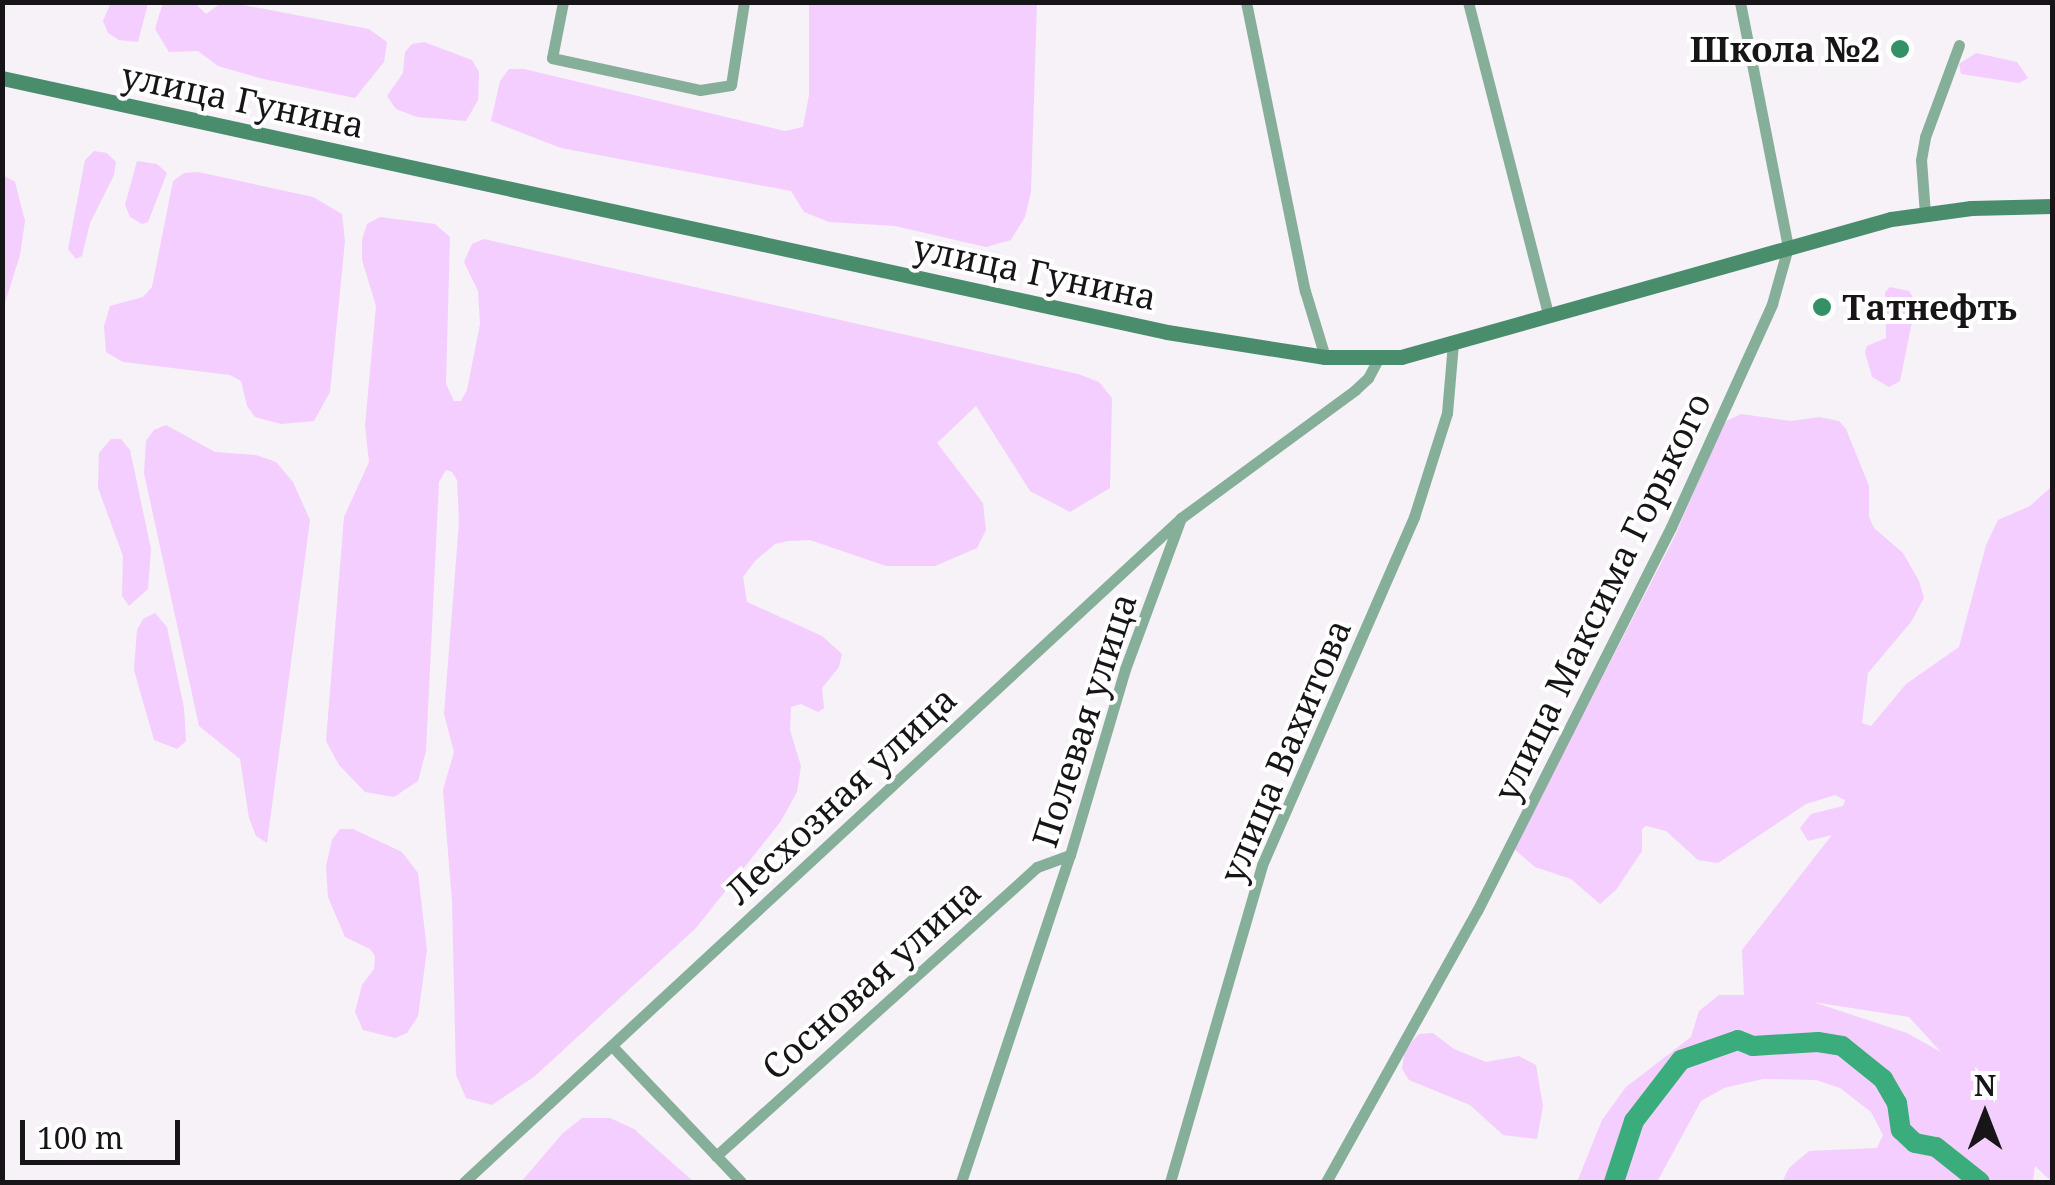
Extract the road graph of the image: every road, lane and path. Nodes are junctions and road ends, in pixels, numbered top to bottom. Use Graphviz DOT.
graph roads {
  1 [pos="563,2"];
  2 [pos="744,2"];
  3 [pos="1246,2"];
  4 [pos="1468,2"];
  5 [pos="1740,2"];
  6 [pos="1959,45"];
  7 [pos="2,78"];
  8 [pos="2052,206"];
  9 [pos="1925,214"];
  10 [pos="1788,247"];
  11 [pos="1548,317"];
  12 [pos="1453,343"];
  13 [pos="1325,358"];
  14 [pos="1378,359"];
  15 [pos="1180,518"];
  16 [pos="1070,856"];
  17 [pos="612,1046"];
  18 [pos="716,1156"];
  19 [pos="464,1182"];
  20 [pos="741,1182"];
  21 [pos="961,1182"];
  22 [pos="1170,1182"];
  23 [pos="1326,1182"];
  1 -- 2 [label="street"];
  3 -- 13 [label="street"];
  4 -- 11 [label="street"];
  5 -- 10 [label="street, улица Максима Горького"];
  6 -- 9 [label="street"];
  7 -- 13 [label="main road, улица Гунина"];
  8 -- 9 [label="main road, улица Гунина"];
  9 -- 10 [label="main road, улица Гунина"];
  10 -- 11 [label="main road, улица Гунина"];
  10 -- 23 [label="street, улица Максима Горького"];
  11 -- 12 [label="main road, улица Гунина"];
  12 -- 14 [label="main road, улица Гунина"];
  12 -- 22 [label="street, улица Вахитова"];
  13 -- 14 [label="main road, улица Гунина"];
  14 -- 15 [label="street"];
  15 -- 16 [label="street, Полевая улица"];
  15 -- 17 [label="street, Лесхозная улица"];
  16 -- 18 [label="street, Сосновая улица"];
  16 -- 21 [label="street, Полевая улица"];
  17 -- 18 [label="street"];
  17 -- 19 [label="street, Лесхозная улица"];
  18 -- 20 [label="street"];
}
